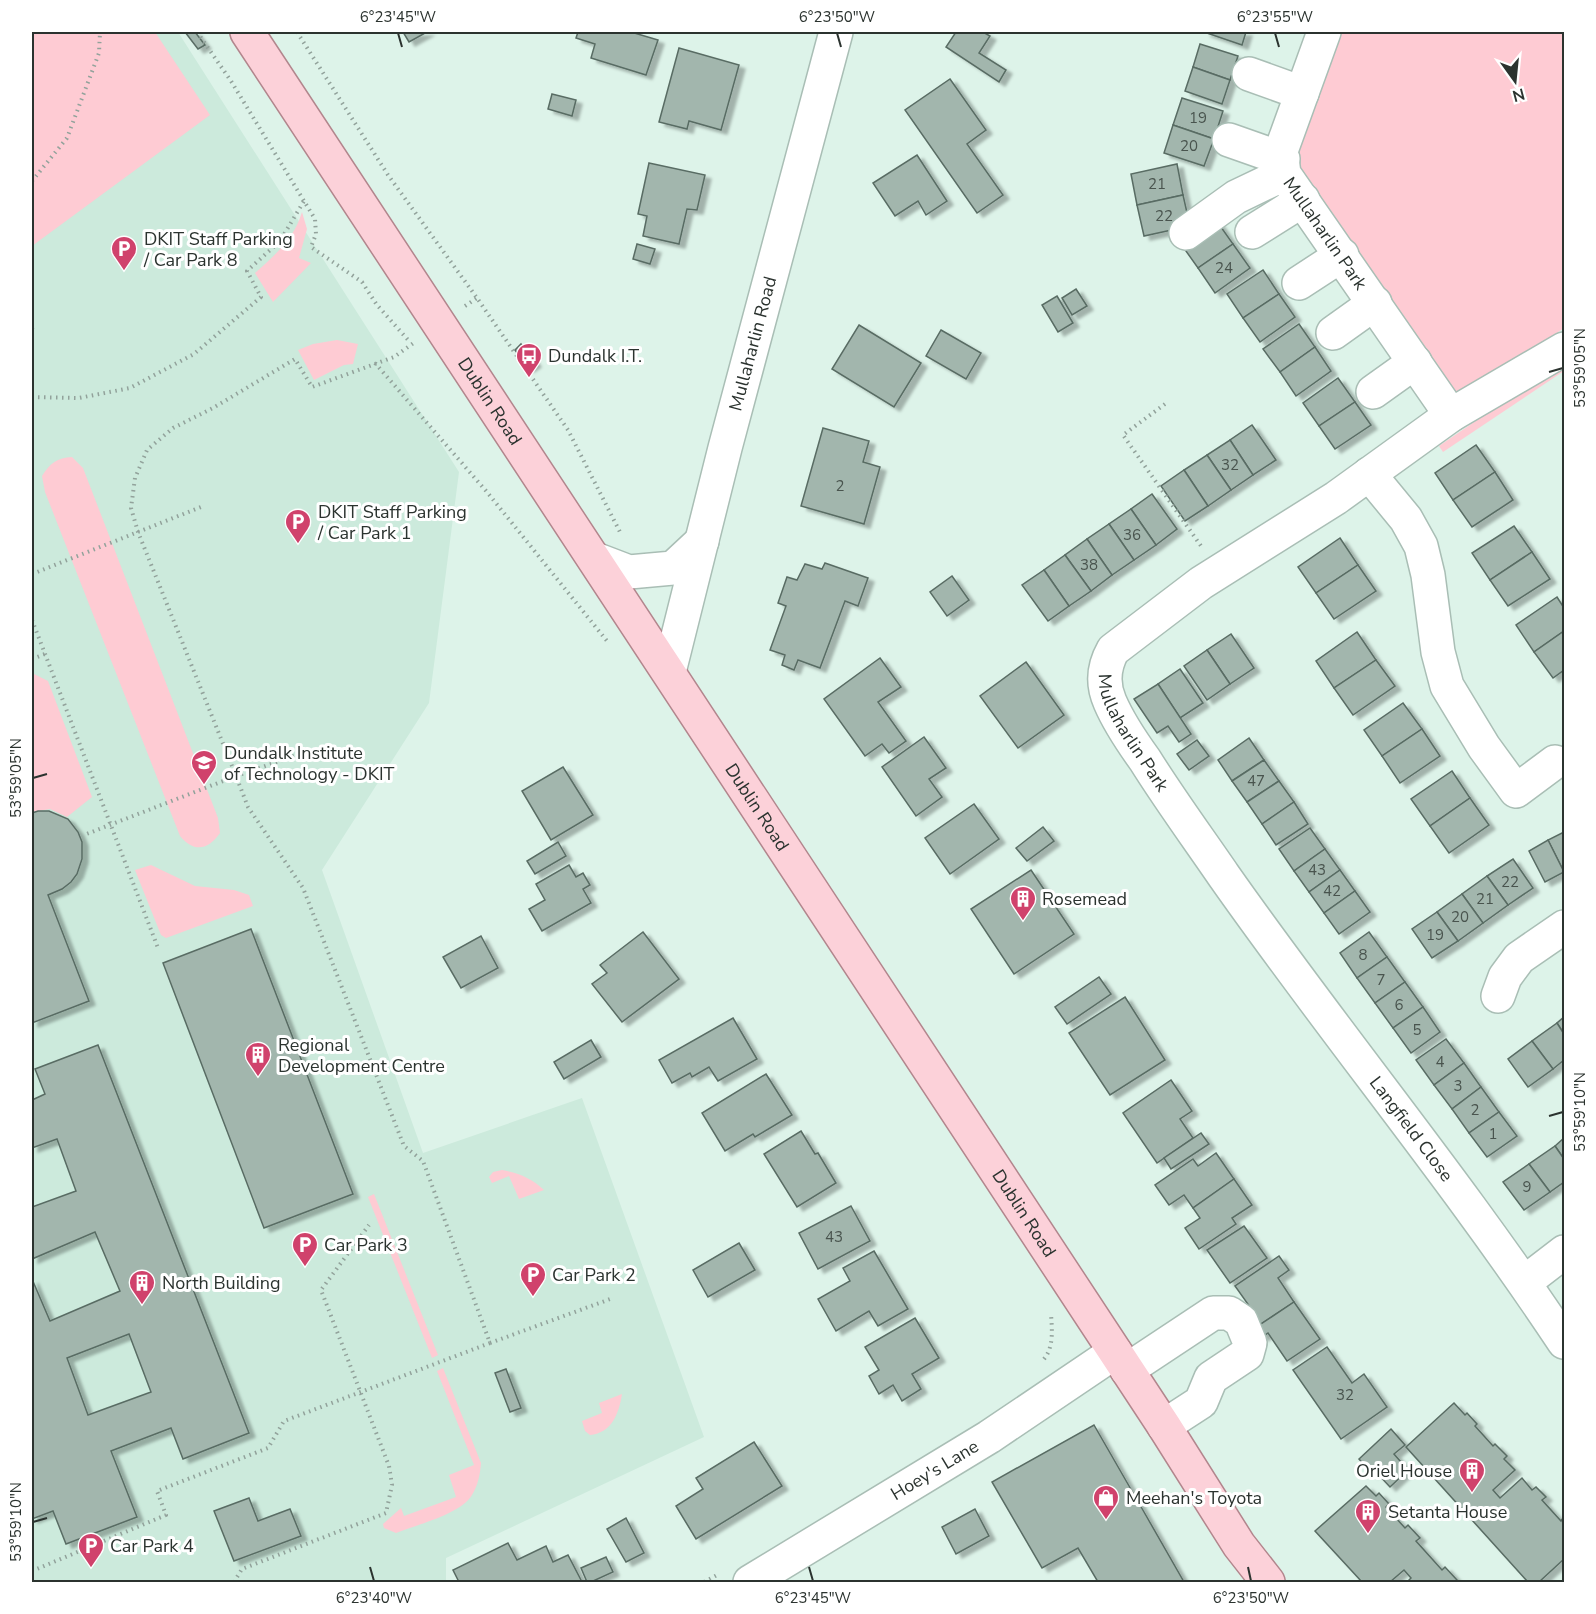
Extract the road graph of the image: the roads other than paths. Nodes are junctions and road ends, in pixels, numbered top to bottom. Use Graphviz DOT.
graph roads {
  1 [pos="247,32"];
  2 [pos="836,32"];
  3 [pos="1324,32"];
  4 [pos="1249,74"];
  5 [pos="1302,93"];
  6 [pos="1229,140"];
  7 [pos="1283,166"];
  8 [pos="1303,200"];
  9 [pos="1252,232"];
  10 [pos="1186,233"];
  11 [pos="1341,255"];
  12 [pos="1299,284"];
  13 [pos="1375,303"];
  14 [pos="1333,333"];
  15 [pos="1564,349"];
  16 [pos="1415,362"];
  17 [pos="1372,392"];
  18 [pos="1451,415"];
  19 [pos="1369,474"];
  20 [pos="702,541"];
  21 [pos="595,559"];
  22 [pos="669,672"];
  23 [pos="1555,762"];
  24 [pos="1564,927"];
  25 [pos="1298,978"];
  26 [pos="1498,996"];
  27 [pos="1564,1252"];
  28 [pos="1524,1282"];
  29 [pos="1564,1342"];
  30 [pos="1120,1361"];
  31 [pos="1164,1426"];
  32 [pos="736,1577"];
  33 [pos="1268,1582"];
  1 -- 21 [label="main road, Dublin Road"];
  2 -- 20 [label="street, Mullaharlin Road"];
  3 -- 5 [label="street, Mullaharlin Park"];
  4 -- 5 [label="street"];
  5 -- 7 [label="street, Mullaharlin Park"];
  6 -- 7 [label="street"];
  7 -- 8 [label="street, Mullaharlin Park"];
  7 -- 10 [label="street"];
  8 -- 9 [label="street"];
  8 -- 11 [label="street, Mullaharlin Park"];
  11 -- 12 [label="street"];
  11 -- 13 [label="street, Mullaharlin Park"];
  13 -- 14 [label="street"];
  13 -- 16 [label="street, Mullaharlin Park"];
  15 -- 18 [label="street, Mullaharlin Park"];
  16 -- 17 [label="street"];
  16 -- 18 [label="street, Mullaharlin Park"];
  18 -- 19 [label="street, Mullaharlin Park"];
  19 -- 23 [label="street"];
  19 -- 25 [label="street, Mullaharlin Park"];
  20 -- 21 [label="street"];
  20 -- 22 [label="street, Mullaharlin Road"];
  21 -- 22 [label="main road, Dublin Road"];
  22 -- 30 [label="main road, Dublin Road"];
  24 -- 26 [label="street"];
  25 -- 28 [label="street, Langfield Close"];
  27 -- 28 [label="street"];
  28 -- 29 [label="street, Langfield Close"];
  30 -- 31 [label="main road, Dublin Road"];
  30 -- 31 [label="street, Hoey's Lane"];
  30 -- 32 [label="street, Hoey's Lane"];
  31 -- 33 [label="main road, Dublin Road"];
}
